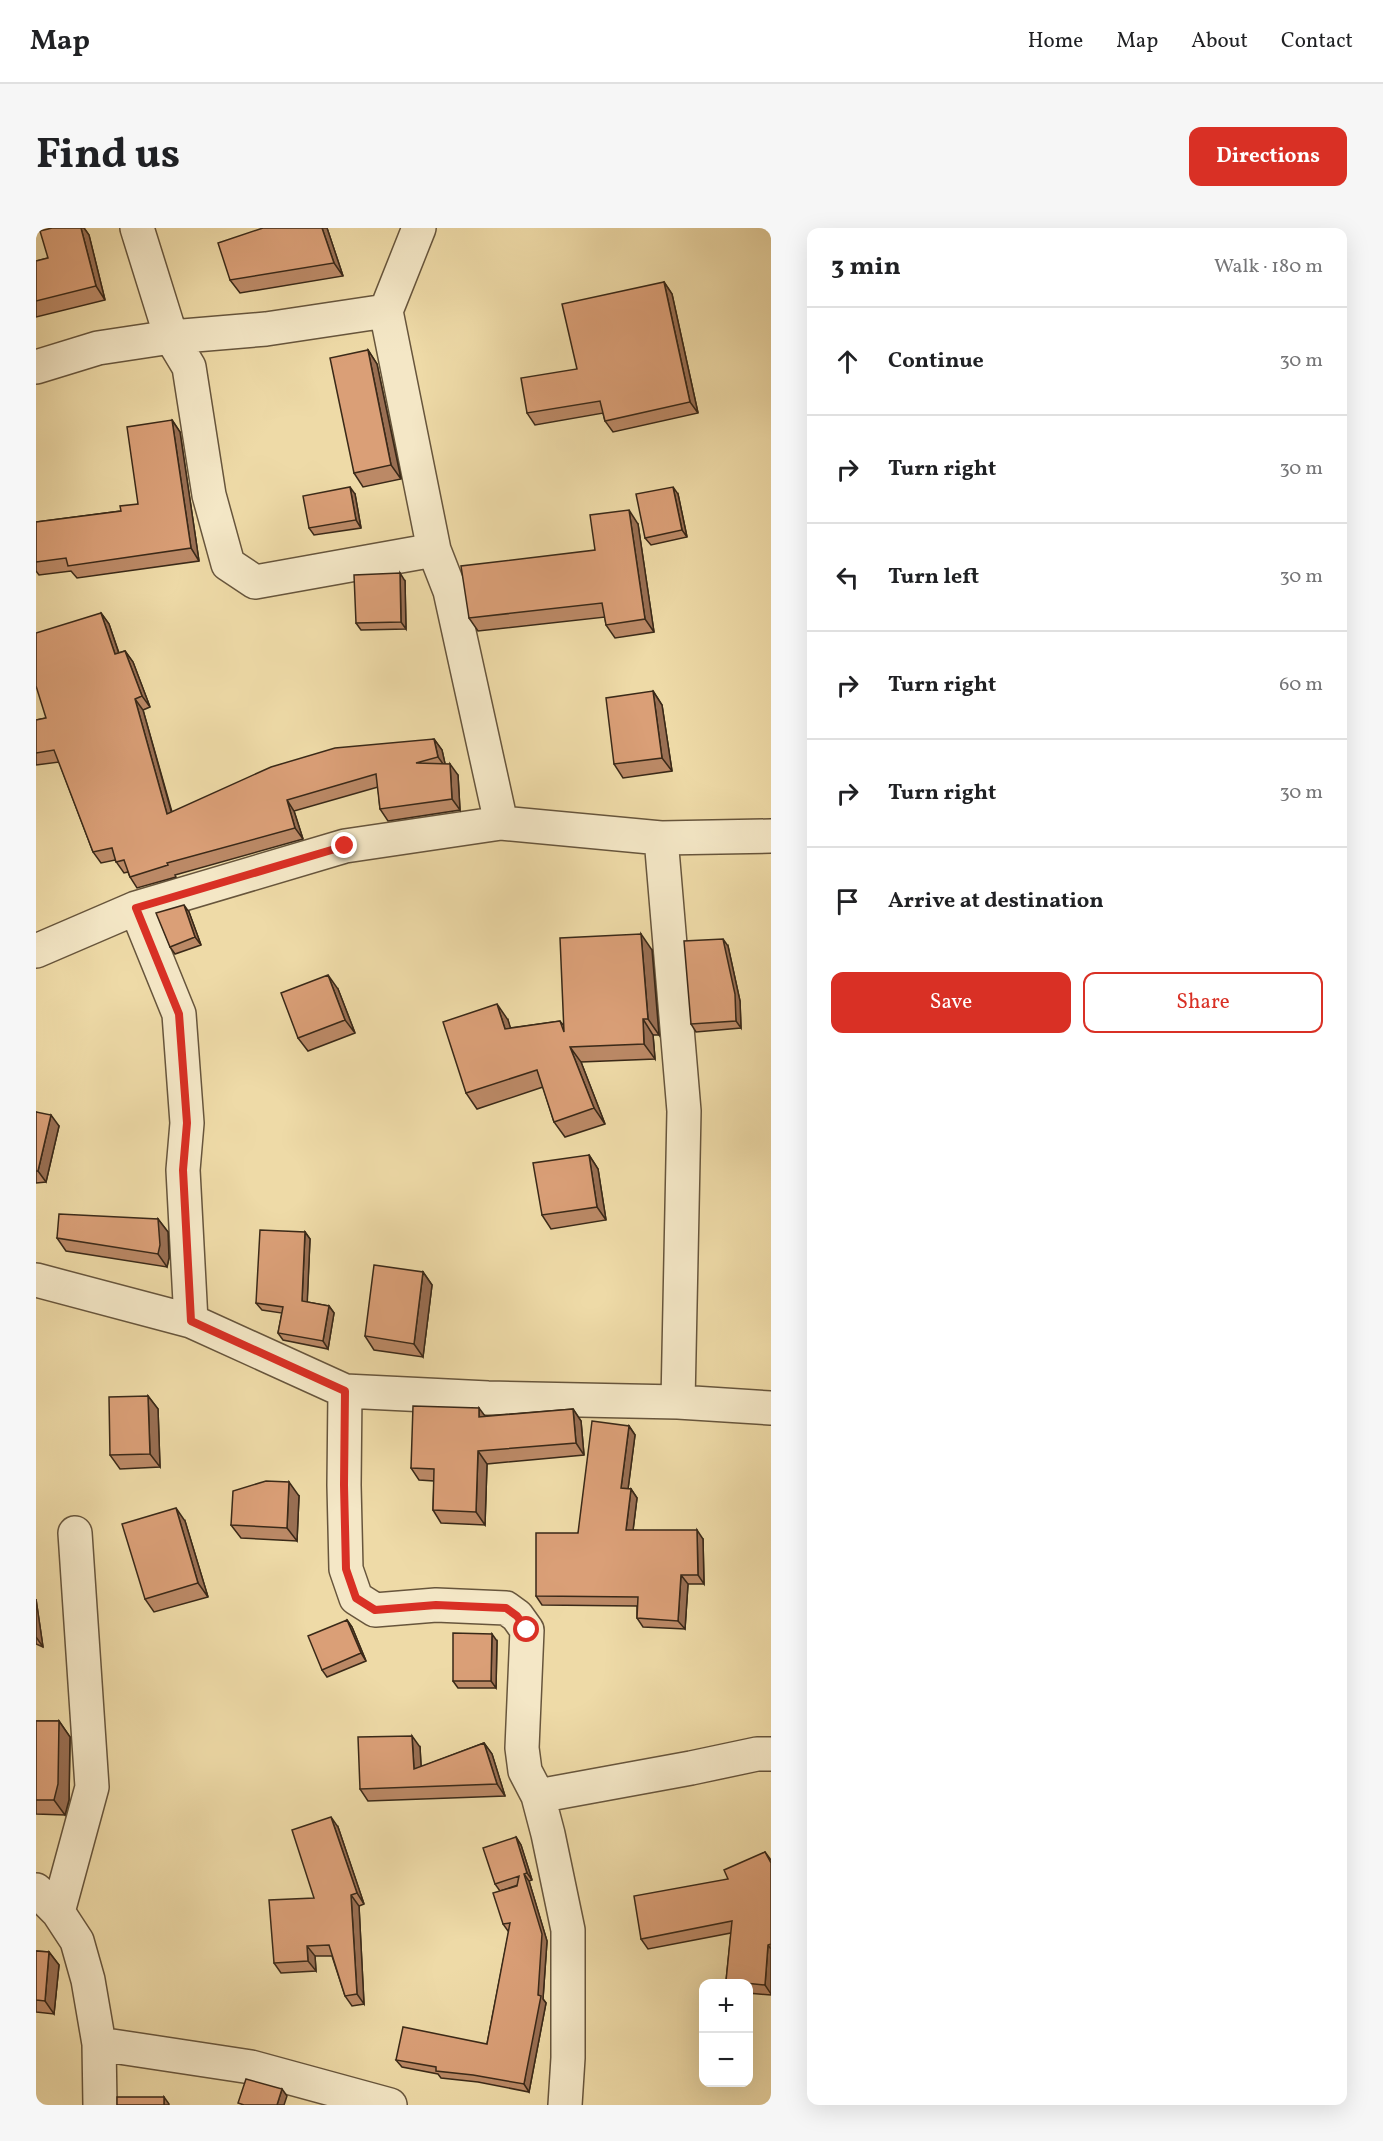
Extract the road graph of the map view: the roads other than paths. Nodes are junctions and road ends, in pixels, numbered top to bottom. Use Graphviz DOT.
graph roads {
  1 [pos="137,228"];
  2 [pos="419,228"];
  3 [pos="386,312"];
  4 [pos="171,337"];
  5 [pos="36,368"];
  6 [pos="434,550"];
  7 [pos="501,823"];
  8 [pos="771,836"];
  9 [pos="662,838"];
  10 [pos="136,908"];
  11 [pos="36,951"];
  12 [pos="36,1280"];
  13 [pos="191,1321"];
  14 [pos="345,1391"];
  15 [pos="678,1402"];
  16 [pos="771,1408"];
  17 [pos="75,1533"];
  18 [pos="771,1754"];
  19 [pos="538,1796"];
  20 [pos="47,1901"];
  21 [pos="99,2044"];
  22 [pos="100,2105"];
  23 [pos="390,2105"];
  24 [pos="565,2105"];
  1 -- 4 [label="street"];
  2 -- 3 [label="street"];
  3 -- 4 [label="street"];
  3 -- 6 [label="street"];
  4 -- 5 [label="street"];
  4 -- 6 [label="street"];
  6 -- 7 [label="street"];
  7 -- 9 [label="street"];
  7 -- 10 [label="street"];
  8 -- 9 [label="street"];
  9 -- 15 [label="street"];
  10 -- 11 [label="street"];
  10 -- 13 [label="street"];
  12 -- 13 [label="street"];
  13 -- 14 [label="street"];
  14 -- 15 [label="street"];
  14 -- 19 [label="street"];
  15 -- 16 [label="street"];
  17 -- 20 [label="street"];
  18 -- 19 [label="street"];
  19 -- 24 [label="street"];
  20 -- 21 [label="street"];
  21 -- 22 [label="street"];
  21 -- 23 [label="street"];
}
